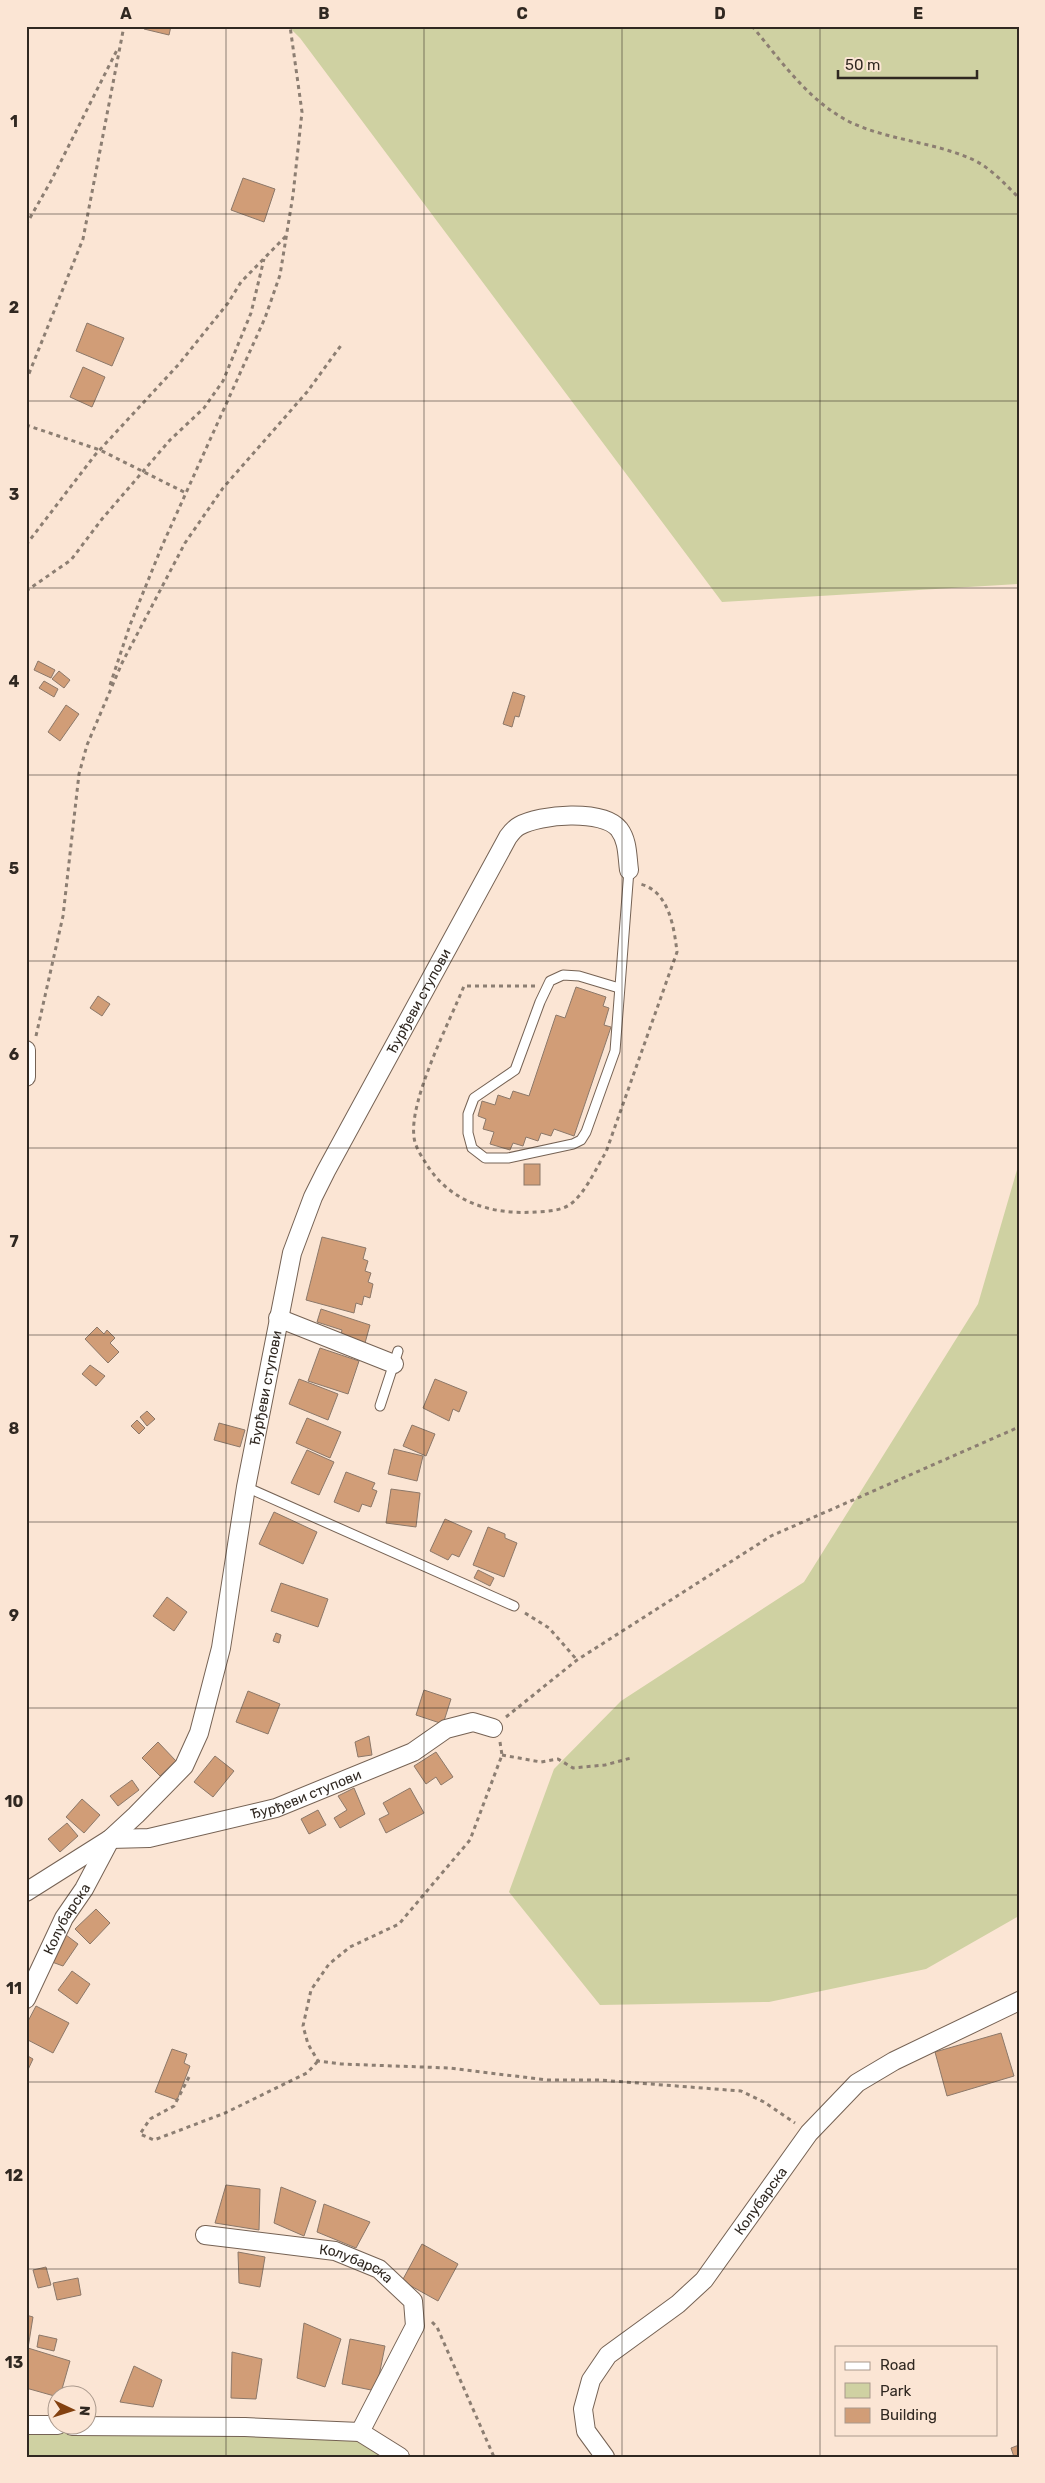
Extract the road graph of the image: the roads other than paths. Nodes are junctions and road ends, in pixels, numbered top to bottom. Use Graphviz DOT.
graph roads {
  1 [pos="629,876"];
  2 [pos="619,988"];
  3 [pos="30,1047"];
  4 [pos="27,1075"];
  5 [pos="278,1318"];
  6 [pos="396,1357"];
  7 [pos="380,1406"];
  8 [pos="246,1488"];
  9 [pos="514,1606"];
  10 [pos="493,1728"];
  11 [pos="110,1839"];
  12 [pos="26,1892"];
  13 [pos="26,1999"];
  14 [pos="1019,2001"];
  15 [pos="205,2235"];
  16 [pos="26,2425"];
  17 [pos="48,2425"];
  18 [pos="98,2426"];
  19 [pos="360,2432"];
  20 [pos="400,2457"];
  21 [pos="605,2457"];
  1 -- 2 [label="lane"];
  1 -- 5 [label="street, Ђурђеви ступови"];
  2 -- 2 [label="lane"];
  3 -- 4 [label="street"];
  5 -- 6 [label="street, Ђурђеви ступови"];
  5 -- 8 [label="street, Ђурђеви ступови"];
  6 -- 7 [label="lane, Ђурђеви ступови"];
  8 -- 9 [label="lane"];
  8 -- 11 [label="street, Ђурђеви ступови"];
  10 -- 11 [label="street, Ђурђеви ступови"];
  11 -- 12 [label="street, Ђурђеви ступови"];
  11 -- 13 [label="street, Колубарска"];
  14 -- 21 [label="street, Колубарска"];
  15 -- 19 [label="street, Колубарска"];
  16 -- 17 [label="street"];
  18 -- 19 [label="street"];
  19 -- 20 [label="street"];
}
